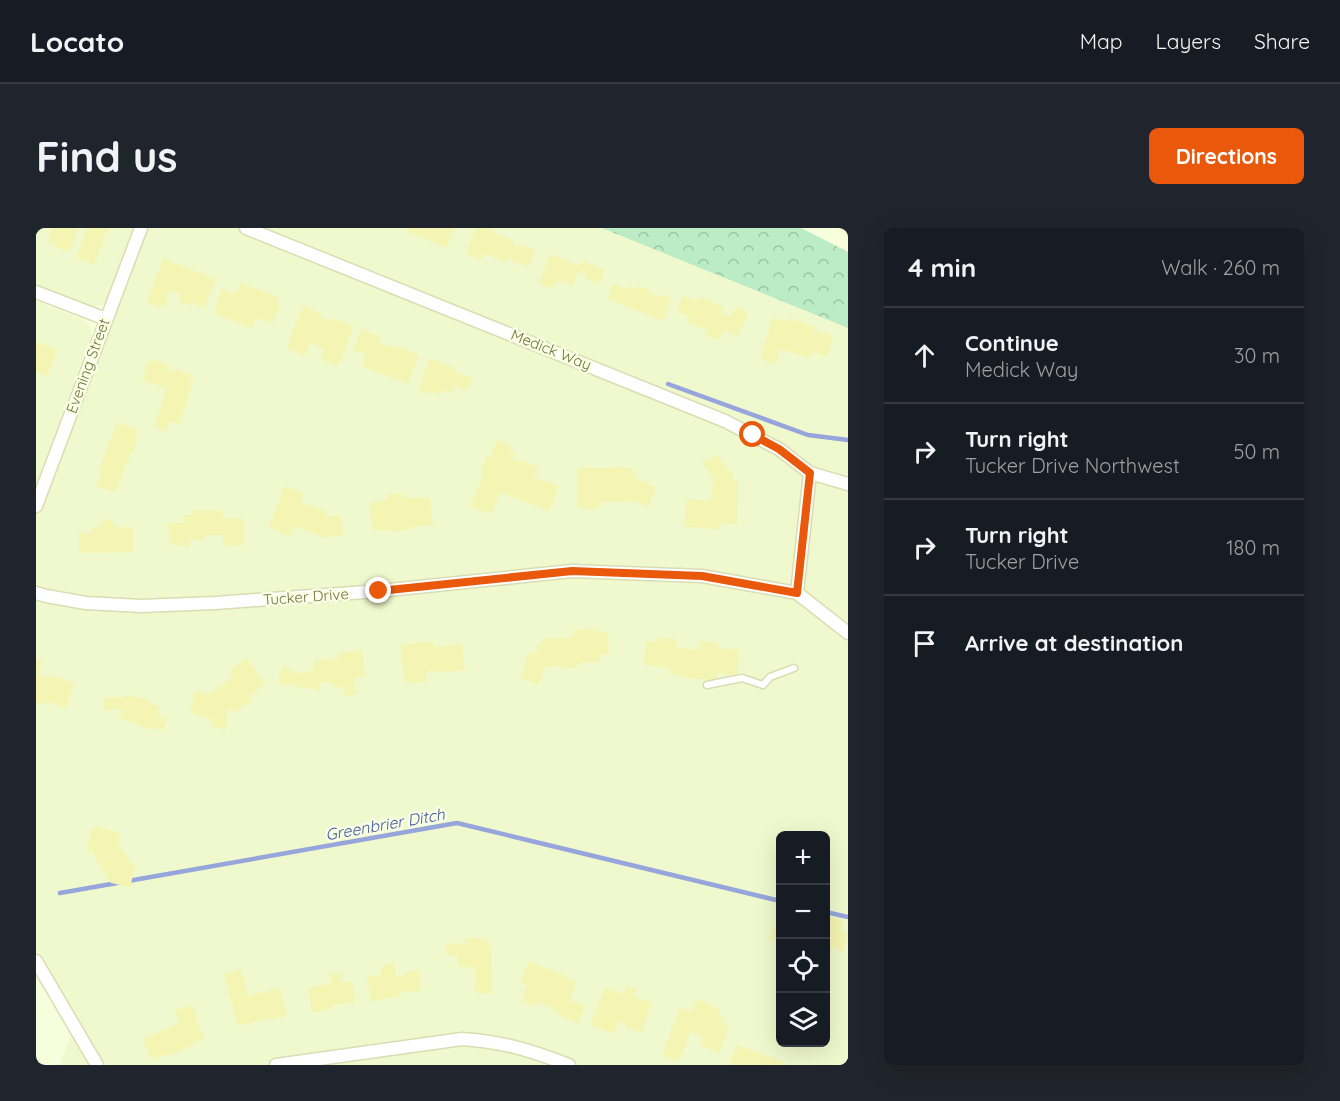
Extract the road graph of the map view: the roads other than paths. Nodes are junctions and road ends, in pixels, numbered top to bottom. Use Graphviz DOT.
graph roads {
  1 [pos="141,228"];
  2 [pos="246,228"];
  3 [pos="36,292"];
  4 [pos="106,319"];
  5 [pos="810,473"];
  6 [pos="848,484"];
  7 [pos="36,506"];
  8 [pos="36,593"];
  9 [pos="797,593"];
  10 [pos="848,633"];
  11 [pos="794,668"];
  12 [pos="707,686"];
  13 [pos="36,961"];
  14 [pos="97,1065"];
  15 [pos="276,1065"];
  16 [pos="569,1065"];
  1 -- 4 [label="street, Evening Street"];
  2 -- 5 [label="street, Medick Way"];
  3 -- 4 [label="street"];
  4 -- 7 [label="street, Evening Street"];
  5 -- 6 [label="street, Medick Way"];
  5 -- 9 [label="street"];
  8 -- 9 [label="street, Tucker Drive"];
  9 -- 10 [label="street, Tucker Drive"];
  11 -- 12 [label="lane"];
  13 -- 14 [label="street"];
  15 -- 16 [label="street"];
}
